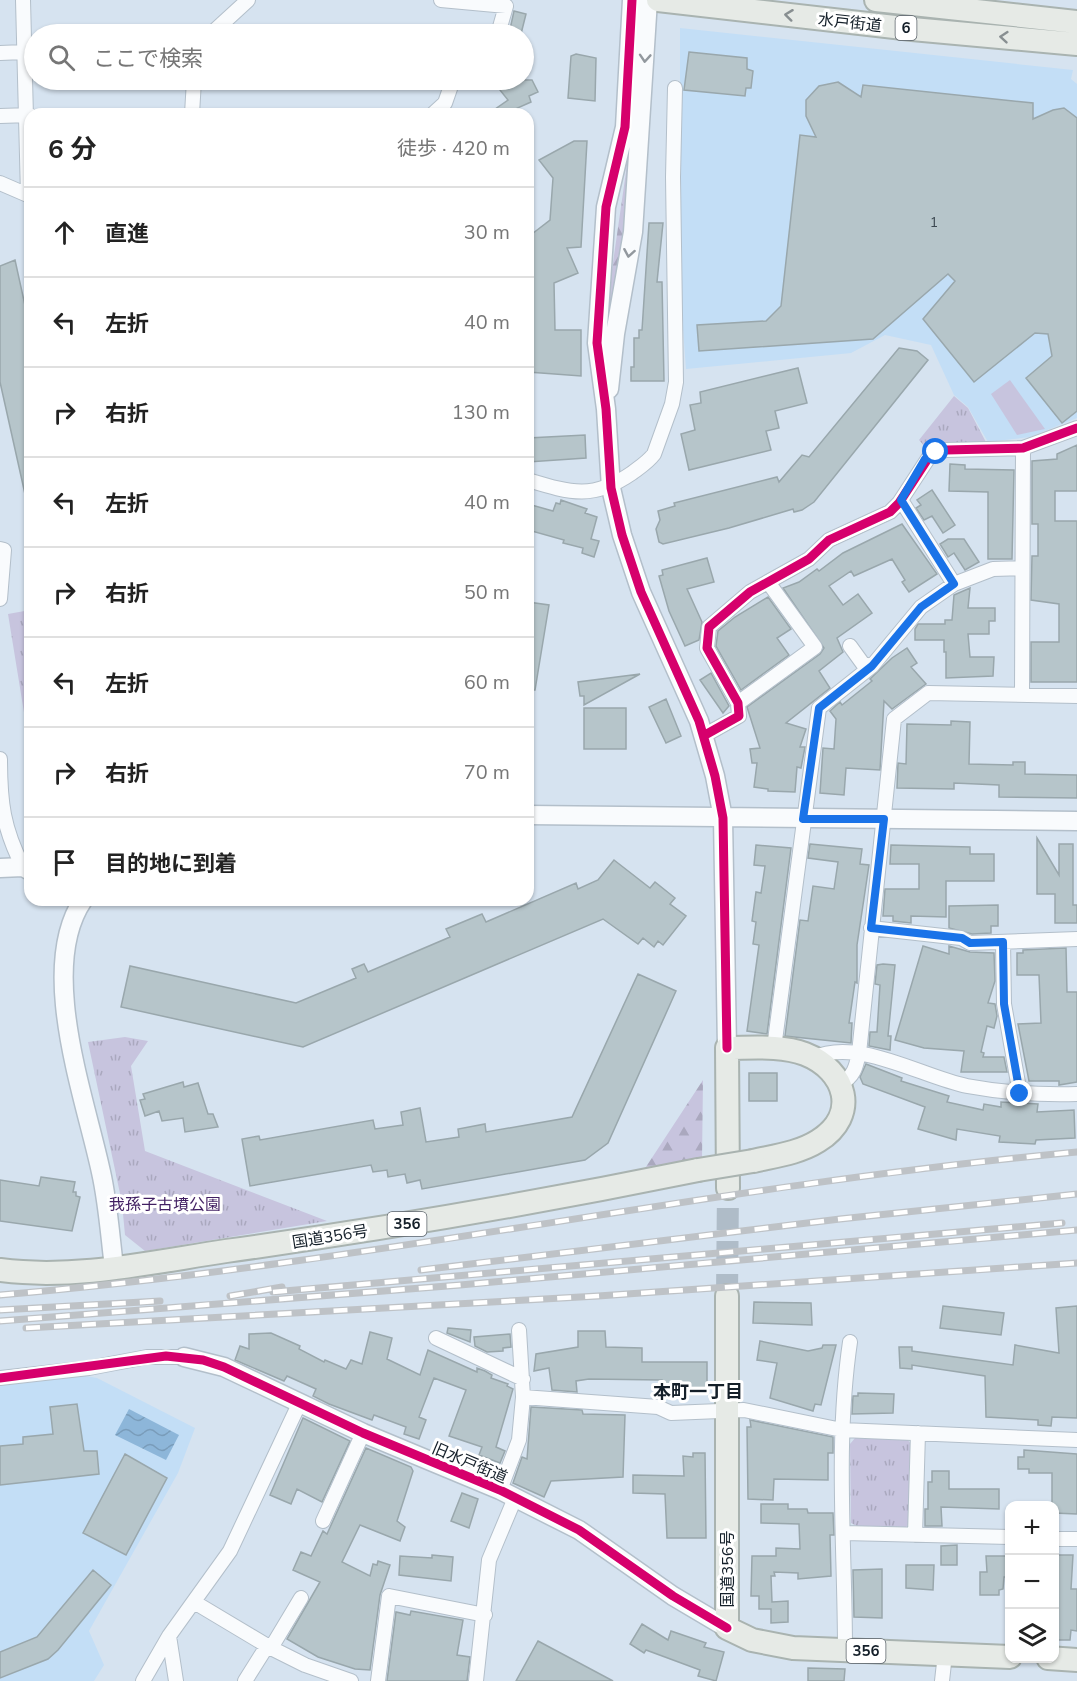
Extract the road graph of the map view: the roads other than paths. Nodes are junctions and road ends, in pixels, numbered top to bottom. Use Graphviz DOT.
graph roads {
  1 [pos="23,0"];
  2 [pos="248,0"];
  3 [pos="441,0"];
  4 [pos="632,0"];
  5 [pos="648,0"];
  6 [pos="658,0"];
  7 [pos="876,0"];
  8 [pos="1077,22"];
  9 [pos="222,24"];
  10 [pos="501,24"];
  11 [pos="1077,44"];
  12 [pos="24,52"];
  13 [pos="0,53"];
  14 [pos="675,88"];
  15 [pos="26,90"];
  16 [pos="193,90"];
  17 [pos="450,90"];
  18 [pos="28,108"];
  19 [pos="192,108"];
  20 [pos="440,108"];
  21 [pos="24,115"];
  22 [pos="0,116"];
  23 [pos="0,183"];
  24 [pos="24,194"];
  25 [pos="606,409"];
  26 [pos="1077,428"];
  27 [pos="1023,448"];
  28 [pos="534,482"];
  29 [pos="610,488"];
  30 [pos="901,500"];
  31 [pos="0,549"];
  32 [pos="1022,568"];
  33 [pos="768,582"];
  34 [pos="954,584"];
  35 [pos="0,598"];
  36 [pos="850,646"];
  37 [pos="872,666"];
  38 [pos="1022,694"];
  39 [pos="1077,696"];
  40 [pos="738,703"];
  41 [pos="705,735"];
  42 [pos="0,759"];
  43 [pos="534,815"];
  44 [pos="723,818"];
  45 [pos="803,819"];
  46 [pos="884,819"];
  47 [pos="1077,821"];
  48 [pos="24,864"];
  49 [pos="0,868"];
  50 [pos="24,869"];
  51 [pos="78,906"];
  52 [pos="871,928"];
  53 [pos="1077,939"];
  54 [pos="1003,942"];
  55 [pos="727,1048"];
  56 [pos="774,1048"];
  57 [pos="859,1053"];
  58 [pos="813,1058"];
  59 [pos="840,1084"];
  60 [pos="1020,1094"];
  61 [pos="1077,1094"];
  62 [pos="728,1188"];
  63 [pos="114,1267"];
  64 [pos="0,1270"];
  65 [pos="727,1296"];
  66 [pos="519,1330"];
  67 [pos="436,1338"];
  68 [pos="850,1342"];
  69 [pos="184,1357"];
  70 [pos="0,1378"];
  71 [pos="523,1379"];
  72 [pos="523,1397"];
  73 [pos="300,1402"];
  74 [pos="727,1413"];
  75 [pos="842,1430"];
  76 [pos="363,1432"];
  77 [pos="918,1433"];
  78 [pos="1077,1440"];
  79 [pos="507,1494"];
  80 [pos="323,1521"];
  81 [pos="844,1533"];
  82 [pos="915,1535"];
  83 [pos="1005,1537"];
  84 [pos="1059,1539"];
  85 [pos="1077,1539"];
  86 [pos="301,1598"];
  87 [pos="194,1602"];
  88 [pos="484,1615"];
  89 [pos="727,1628"];
  90 [pos="169,1636"];
  91 [pos="269,1647"];
  92 [pos="845,1650"];
  93 [pos="945,1654"];
  94 [pos="1005,1657"];
  95 [pos="1059,1659"];
  96 [pos="1077,1660"];
  97 [pos="143,1681"];
  98 [pos="176,1681"];
  99 [pos="245,1681"];
  100 [pos="351,1681"];
  101 [pos="378,1681"];
  102 [pos="476,1681"];
  103 [pos="942,1681"];
  1 -- 12 [label="street"];
  2 -- 9 [label="street"];
  3 -- 10 [label="street"];
  4 -- 25 [label="street"];
  5 -- 25 [label="street, one-way"];
  11 -- 6 [label="highway, 水戸街道 / 6, one-way"];
  7 -- 8 [label="highway, 水戸街道 / 6"];
  12 -- 13 [label="street"];
  14 -- 29 [label="street"];
  15 -- 18 [label="street"];
  16 -- 19 [label="street"];
  17 -- 20 [label="street"];
  21 -- 22 [label="street"];
  23 -- 24 [label="street"];
  25 -- 29 [label="street"];
  26 -- 27 [label="street"];
  27 -- 30 [label="street"];
  27 -- 32 [label="street"];
  28 -- 29 [label="street"];
  29 -- 41 [label="street"];
  30 -- 33 [label="street"];
  30 -- 34 [label="street"];
  31 -- 35 [label="street"];
  32 -- 34 [label="street"];
  32 -- 38 [label="street"];
  33 -- 40 [label="street"];
  33 -- 40 [label="street"];
  34 -- 37 [label="street"];
  36 -- 37 [label="street"];
  37 -- 45 [label="street"];
  38 -- 39 [label="street"];
  38 -- 46 [label="street"];
  40 -- 41 [label="street"];
  41 -- 44 [label="street"];
  42 -- 48 [label="street"];
  43 -- 44 [label="street"];
  44 -- 45 [label="street"];
  44 -- 55 [label="street"];
  45 -- 46 [label="street"];
  45 -- 56 [label="street"];
  46 -- 47 [label="street"];
  46 -- 52 [label="street"];
  49 -- 50 [label="street"];
  51 -- 63 [label="street"];
  52 -- 54 [label="street"];
  52 -- 57 [label="street"];
  53 -- 54 [label="street"];
  54 -- 60 [label="street"];
  55 -- 56 [label="highway"];
  55 -- 62 [label="highway"];
  56 -- 58 [label="highway"];
  57 -- 58 [label="street"];
  57 -- 59 [label="street"];
  57 -- 60 [label="street"];
  58 -- 59 [label="highway"];
  59 -- 63 [label="highway, 国道356号 / 356, bridge"];
  60 -- 61 [label="street"];
  63 -- 64 [label="highway, 国道356号 / 356"];
  65 -- 74 [label="highway, 国道356号"];
  66 -- 71 [label="street"];
  67 -- 71 [label="street"];
  68 -- 75 [label="street"];
  69 -- 70 [label="street"];
  69 -- 73 [label="street, 旧水戸街道"];
  71 -- 72 [label="street"];
  72 -- 74 [label="street"];
  72 -- 79 [label="street"];
  73 -- 76 [label="street, 旧水戸街道"];
  73 -- 87 [label="street"];
  74 -- 75 [label="street"];
  74 -- 89 [label="highway, 国道356号"];
  75 -- 77 [label="street"];
  75 -- 81 [label="street"];
  76 -- 79 [label="street, 旧水戸街道"];
  76 -- 80 [label="street"];
  77 -- 78 [label="street"];
  77 -- 82 [label="street"];
  79 -- 88 [label="street"];
  79 -- 89 [label="street, 旧水戸街道"];
  81 -- 82 [label="street"];
  81 -- 92 [label="street"];
  82 -- 83 [label="street"];
  84 -- 85 [label="street"];
  86 -- 91 [label="street"];
  87 -- 90 [label="street"];
  87 -- 91 [label="street"];
  88 -- 101 [label="street"];
  88 -- 102 [label="street"];
  89 -- 92 [label="highway, 国道356号 / 356"];
  90 -- 97 [label="street"];
  90 -- 98 [label="street"];
  91 -- 99 [label="street"];
  91 -- 100 [label="street"];
  92 -- 93 [label="highway, 国道356号 / 356"];
  93 -- 94 [label="highway, 国道356号 / 356"];
  93 -- 103 [label="street"];
  95 -- 96 [label="highway"];
}
